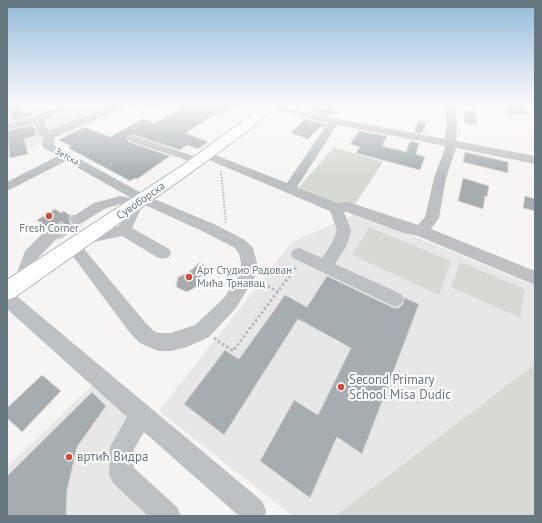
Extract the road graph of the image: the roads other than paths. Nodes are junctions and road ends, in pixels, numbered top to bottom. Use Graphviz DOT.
graph roads {
  1 [pos="42,129"];
  2 [pos="70,129"];
  3 [pos="241,129"];
  4 [pos="329,129"];
  5 [pos="378,129"];
  6 [pos="451,129"];
  7 [pos="133,139"];
  8 [pos="49,140"];
  9 [pos="450,143"];
  10 [pos="67,157"];
  11 [pos="208,159"];
  12 [pos="535,160"];
  13 [pos="7,187"];
  14 [pos="290,189"];
  15 [pos="139,202"];
  16 [pos="336,208"];
  17 [pos="77,220"];
  18 [pos="124,230"];
  19 [pos="421,231"];
  20 [pos="54,234"];
  21 [pos="80,243"];
  22 [pos="163,253"];
  23 [pos="302,255"];
  24 [pos="325,266"];
  25 [pos="535,278"];
  26 [pos="22,281"];
  27 [pos="7,291"];
  28 [pos="7,298"];
  29 [pos="395,299"];
  30 [pos="141,416"];
  31 [pos="168,516"];
  32 [pos="252,516"];
  1 -- 8 [label="street"];
  2 -- 8 [label="street, Зетска"];
  3 -- 11 [label="main road, Сувоборска"];
  4 -- 14 [label="street"];
  5 -- 9 [label="street"];
  6 -- 9 [label="street"];
  7 -- 11 [label="street"];
  8 -- 10 [label="street, Зетска"];
  9 -- 12 [label="street"];
  9 -- 19 [label="street"];
  10 -- 13 [label="street"];
  10 -- 15 [label="street, Зетска"];
  11 -- 14 [label="street"];
  11 -- 15 [label="main road, Сувоборска"];
  14 -- 16 [label="street"];
  15 -- 17 [label="street"];
  15 -- 18 [label="street"];
  15 -- 21 [label="main road, Сувоборска"];
  15 -- 21 [label="street"];
  16 -- 19 [label="street"];
  16 -- 24 [label="street"];
  18 -- 21 [label="street"];
  18 -- 22 [label="street"];
  19 -- 25 [label="street"];
  20 -- 26 [label="street"];
  21 -- 26 [label="main road, Сувоборска"];
  23 -- 24 [label="street"];
  24 -- 29 [label="street"];
  26 -- 27 [label="main road, Сувоборска"];
  28 -- 30 [label="street"];
  30 -- 31 [label="street"];
  30 -- 32 [label="street"];
}
